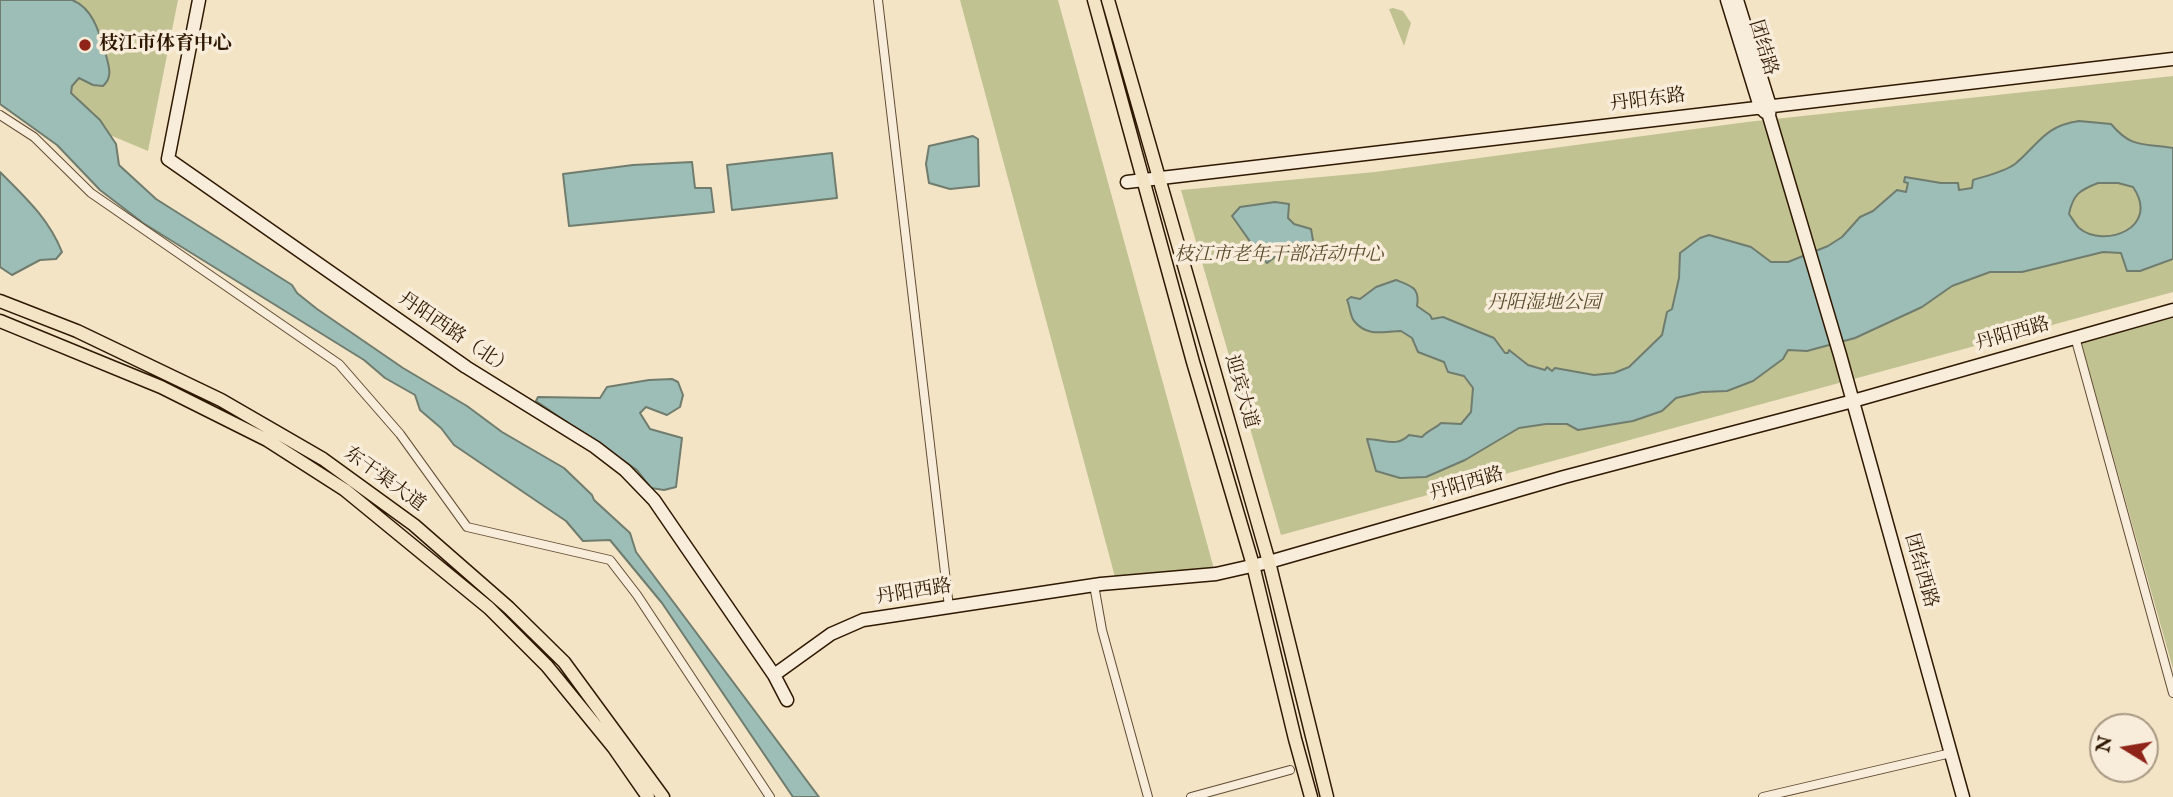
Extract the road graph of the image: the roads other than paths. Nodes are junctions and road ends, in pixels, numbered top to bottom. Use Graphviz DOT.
graph roads {
  1 [pos="199,0"];
  2 [pos="878,0"];
  3 [pos="1094,0"];
  4 [pos="1108,0"];
  5 [pos="1727,0"];
  6 [pos="1737,0"];
  7 [pos="2173,59"];
  8 [pos="1766,110"];
  9 [pos="0,114"];
  10 [pos="1158,178"];
  11 [pos="1144,181"];
  12 [pos="1127,182"];
  13 [pos="0,301"];
  14 [pos="2173,310"];
  15 [pos="0,321"];
  16 [pos="2075,337"];
  17 [pos="1853,401"];
  18 [pos="1269,562"];
  19 [pos="1253,565"];
  20 [pos="1094,585"];
  21 [pos="949,607"];
  22 [pos="774,675"];
  23 [pos="2173,692"];
  24 [pos="787,700"];
  25 [pos="1951,753"];
  26 [pos="1290,771"];
  27 [pos="648,797"];
  28 [pos="663,797"];
  29 [pos="770,797"];
  30 [pos="1148,797"];
  31 [pos="1191,797"];
  32 [pos="1311,797"];
  33 [pos="1327,797"];
  34 [pos="1763,797"];
  35 [pos="1963,797"];
  1 -- 22 [label="street, 丹阳西路（北）"];
  2 -- 21 [label="street"];
  3 -- 11 [label="main road, 迎宾大道"];
  4 -- 10 [label="main road, 迎宾大道"];
  5 -- 8 [label="street, 团结路"];
  6 -- 8 [label="street, 团结路"];
  7 -- 8 [label="street, 丹阳东路"];
  8 -- 10 [label="street, 丹阳东路"];
  8 -- 17 [label="street, 团结西路"];
  9 -- 29 [label="street"];
  10 -- 11 [label="street, 丹阳东路"];
  10 -- 18 [label="main road, 迎宾大道"];
  11 -- 12 [label="street, 丹阳东路"];
  11 -- 19 [label="main road, 迎宾大道"];
  13 -- 28 [label="main road, 东干渠大道"];
  14 -- 16 [label="street, 丹阳西路"];
  15 -- 27 [label="main road, 东干渠大道"];
  16 -- 17 [label="street, 丹阳西路"];
  16 -- 23 [label="street"];
  17 -- 18 [label="street, 丹阳西路"];
  17 -- 25 [label="street, 团结西路"];
  18 -- 19 [label="street, 丹阳西路"];
  18 -- 33 [label="main road, 迎宾大道"];
  19 -- 20 [label="street, 丹阳西路"];
  19 -- 32 [label="main road, 迎宾大道"];
  20 -- 21 [label="street, 丹阳西路"];
  20 -- 30 [label="street"];
  21 -- 22 [label="street, 丹阳西路"];
  22 -- 24 [label="street, 丹阳西路（北）"];
  25 -- 34 [label="street"];
  25 -- 35 [label="street, 团结西路"];
  26 -- 31 [label="street"];
}
